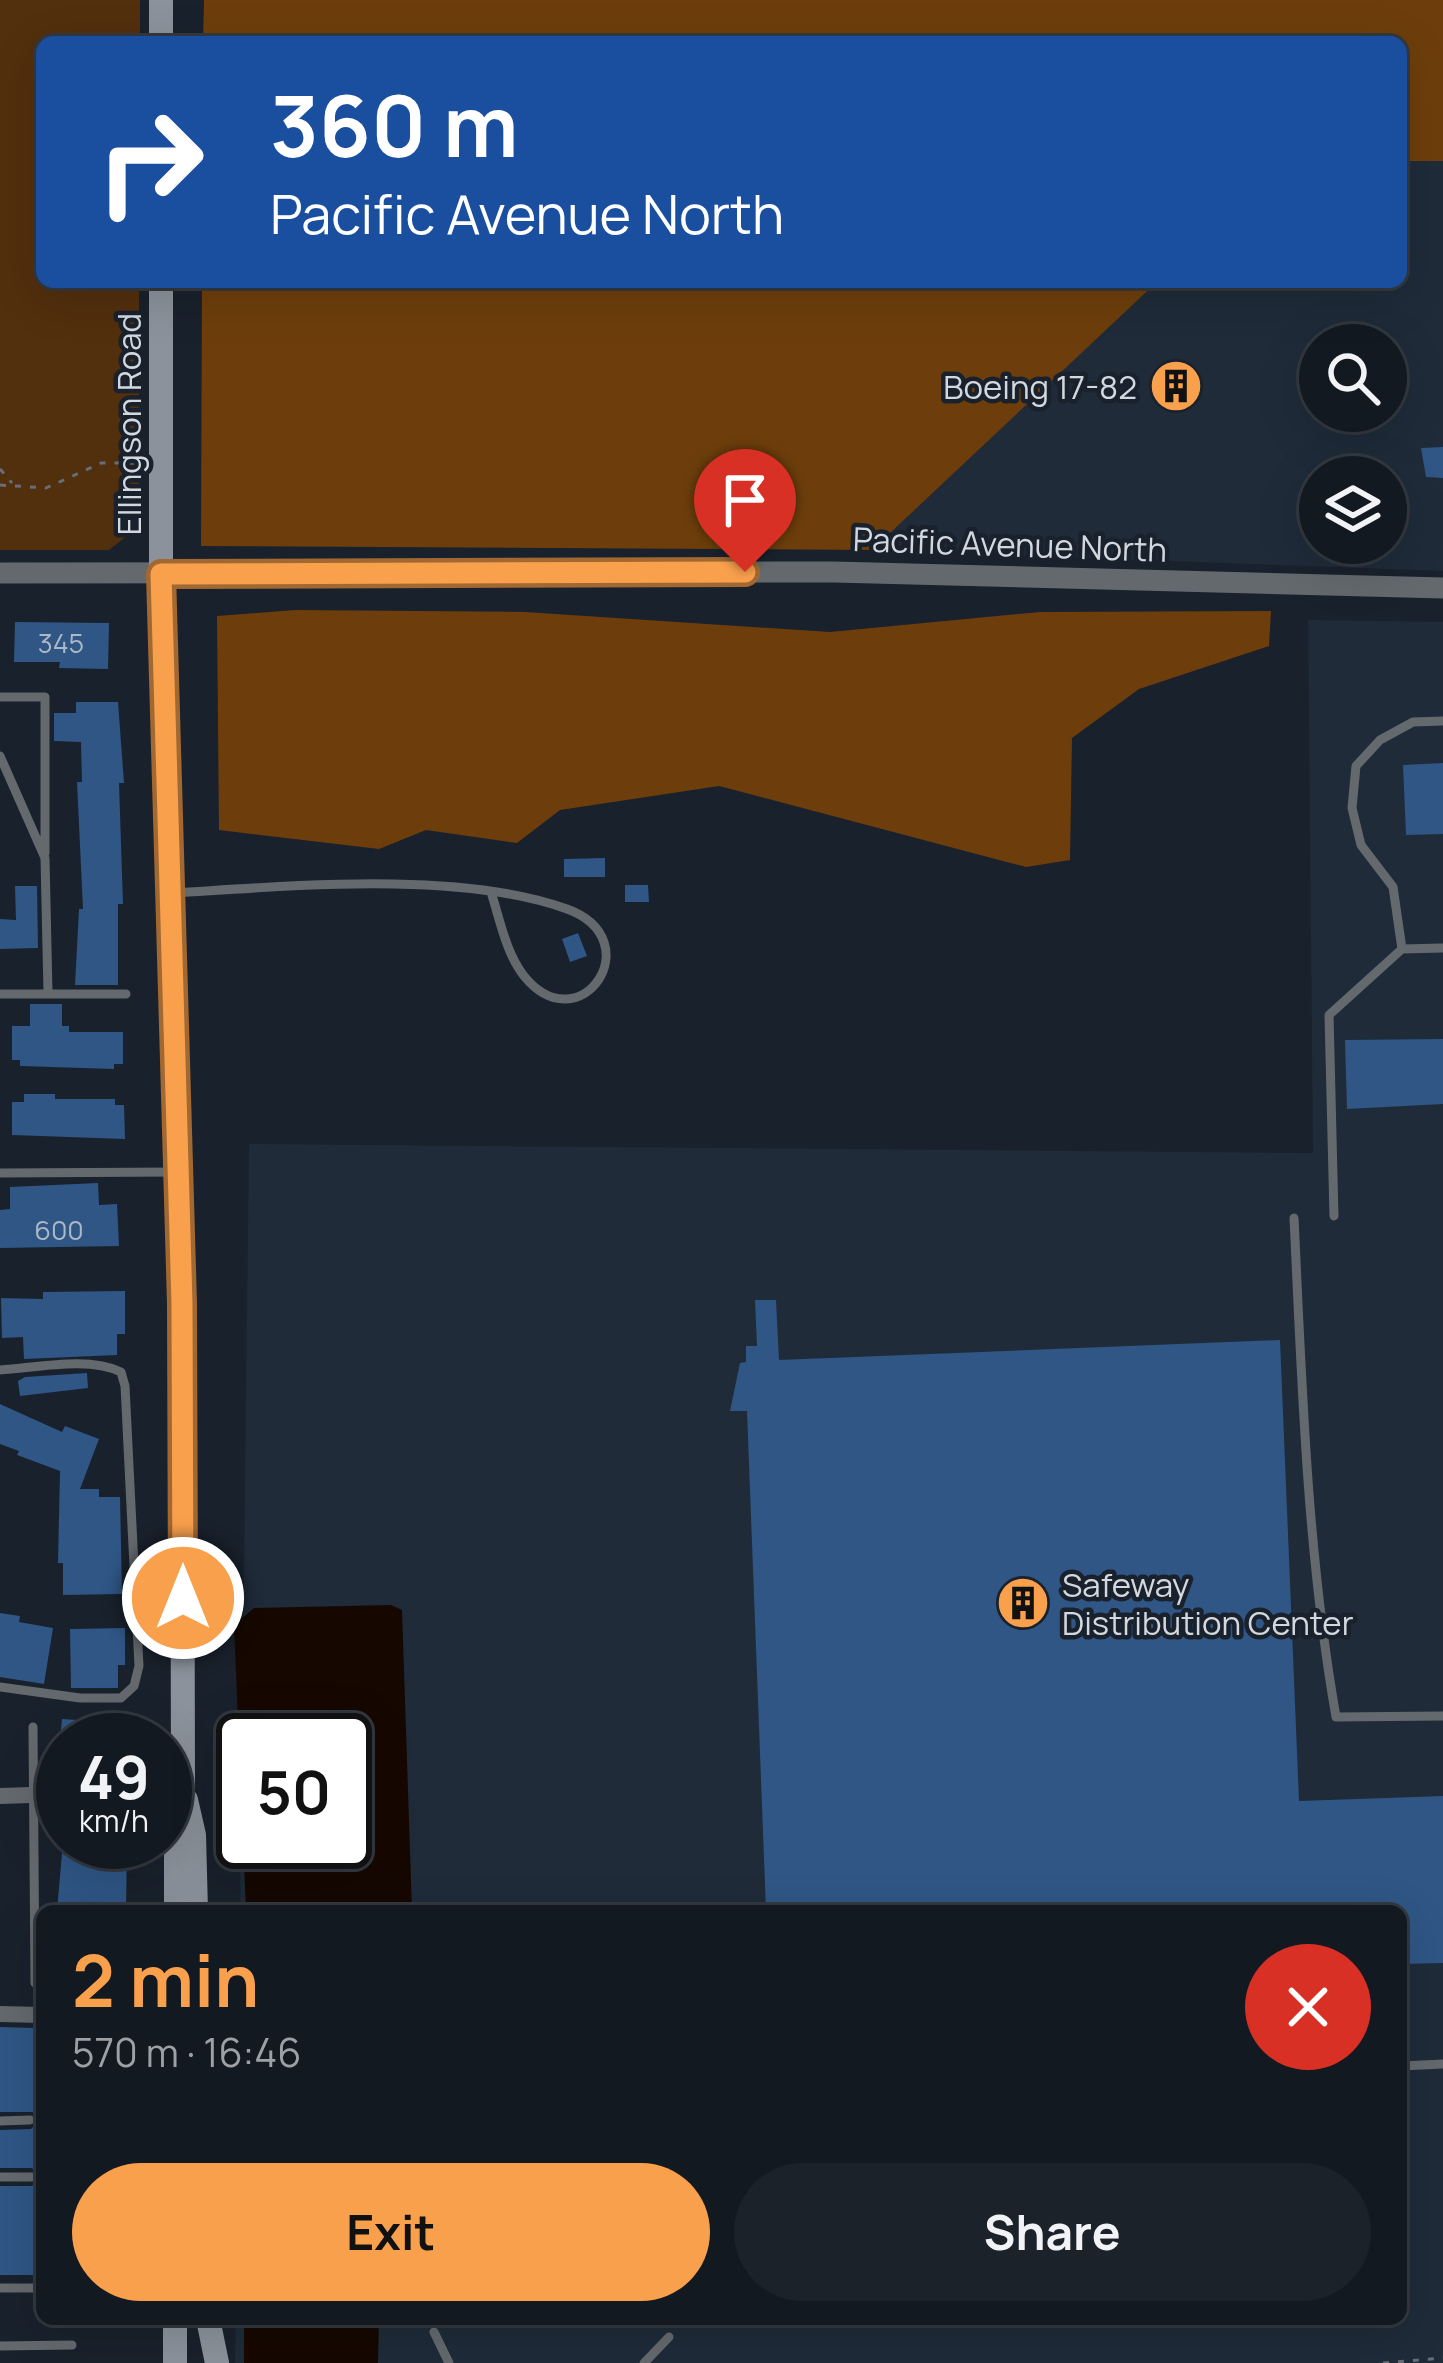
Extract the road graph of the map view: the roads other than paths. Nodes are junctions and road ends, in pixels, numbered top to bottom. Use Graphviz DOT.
graph roads {
  1 [pos="161,0"];
  2 [pos="161,36"];
  3 [pos="161,288"];
  4 [pos="0,573"];
  5 [pos="161,574"];
  6 [pos="1443,588"];
  7 [pos="0,697"];
  8 [pos="1443,721"];
  9 [pos="0,756"];
  10 [pos="45,858"];
  11 [pos="491,892"];
  12 [pos="170,893"];
  13 [pos="1443,948"];
  14 [pos="1402,949"];
  15 [pos="48,993"];
  16 [pos="0,994"];
  17 [pos="126,994"];
  18 [pos="178,1172"];
  19 [pos="0,1173"];
  20 [pos="1334,1216"];
  21 [pos="1294,1218"];
  22 [pos="0,1370"];
  23 [pos="183,1598"];
  24 [pos="135,1599"];
  25 [pos="0,1688"];
  26 [pos="178,1713"];
  27 [pos="1443,1716"];
  28 [pos="33,1727"];
  29 [pos="34,1795"];
  30 [pos="0,1796"];
  31 [pos="192,1830"];
  32 [pos="176,1869"];
  33 [pos="176,1905"];
  34 [pos="196,1905"];
  35 [pos="35,1983"];
  36 [pos="0,2014"];
  37 [pos="36,2015"];
  38 [pos="1443,2064"];
  39 [pos="1407,2066"];
  40 [pos="0,2120"];
  41 [pos="30,2120"];
  42 [pos="0,2176"];
  43 [pos="31,2177"];
  44 [pos="0,2288"];
  45 [pos="33,2288"];
  46 [pos="175,2325"];
  47 [pos="208,2325"];
  48 [pos="209,2325"];
  49 [pos="434,2332"];
  50 [pos="668,2337"];
  51 [pos="72,2345"];
  52 [pos="0,2346"];
  53 [pos="175,2363"];
  54 [pos="207,2363"];
  55 [pos="217,2363"];
  56 [pos="449,2363"];
  57 [pos="644,2363"];
  1 -- 2 [label="main road"];
  3 -- 5 [label="main road, Ellingson Road"];
  4 -- 5 [label="street, Pacific Avenue North"];
  5 -- 6 [label="street, Pacific Avenue North"];
  5 -- 12 [label="main road, Ellingson Road"];
  7 -- 10 [label="lane"];
  8 -- 14 [label="lane"];
  9 -- 10 [label="lane"];
  10 -- 15 [label="lane"];
  11 -- 11 [label="lane"];
  11 -- 12 [label="lane"];
  12 -- 18 [label="main road, Ellingson Road"];
  13 -- 14 [label="lane"];
  14 -- 20 [label="lane"];
  15 -- 16 [label="lane"];
  15 -- 17 [label="lane"];
  18 -- 19 [label="lane"];
  18 -- 23 [label="main road, Ellingson Road"];
  21 -- 27 [label="lane"];
  22 -- 24 [label="lane"];
  23 -- 24 [label="lane"];
  23 -- 26 [label="main road, Ellingson Road"];
  24 -- 25 [label="lane"];
  28 -- 29 [label="lane"];
  29 -- 30 [label="street"];
  29 -- 35 [label="lane"];
  31 -- 34 [label="main road, Ellingson Road"];
  32 -- 33 [label="main road, Ellingson Road"];
  36 -- 37 [label="street"];
  38 -- 39 [label="lane"];
  40 -- 41 [label="lane"];
  42 -- 43 [label="lane"];
  44 -- 45 [label="lane"];
  46 -- 53 [label="main road"];
  47 -- 54 [label="main road"];
  48 -- 55 [label="main road"];
  49 -- 56 [label="lane"];
  50 -- 57 [label="lane"];
  51 -- 52 [label="lane"];
}
